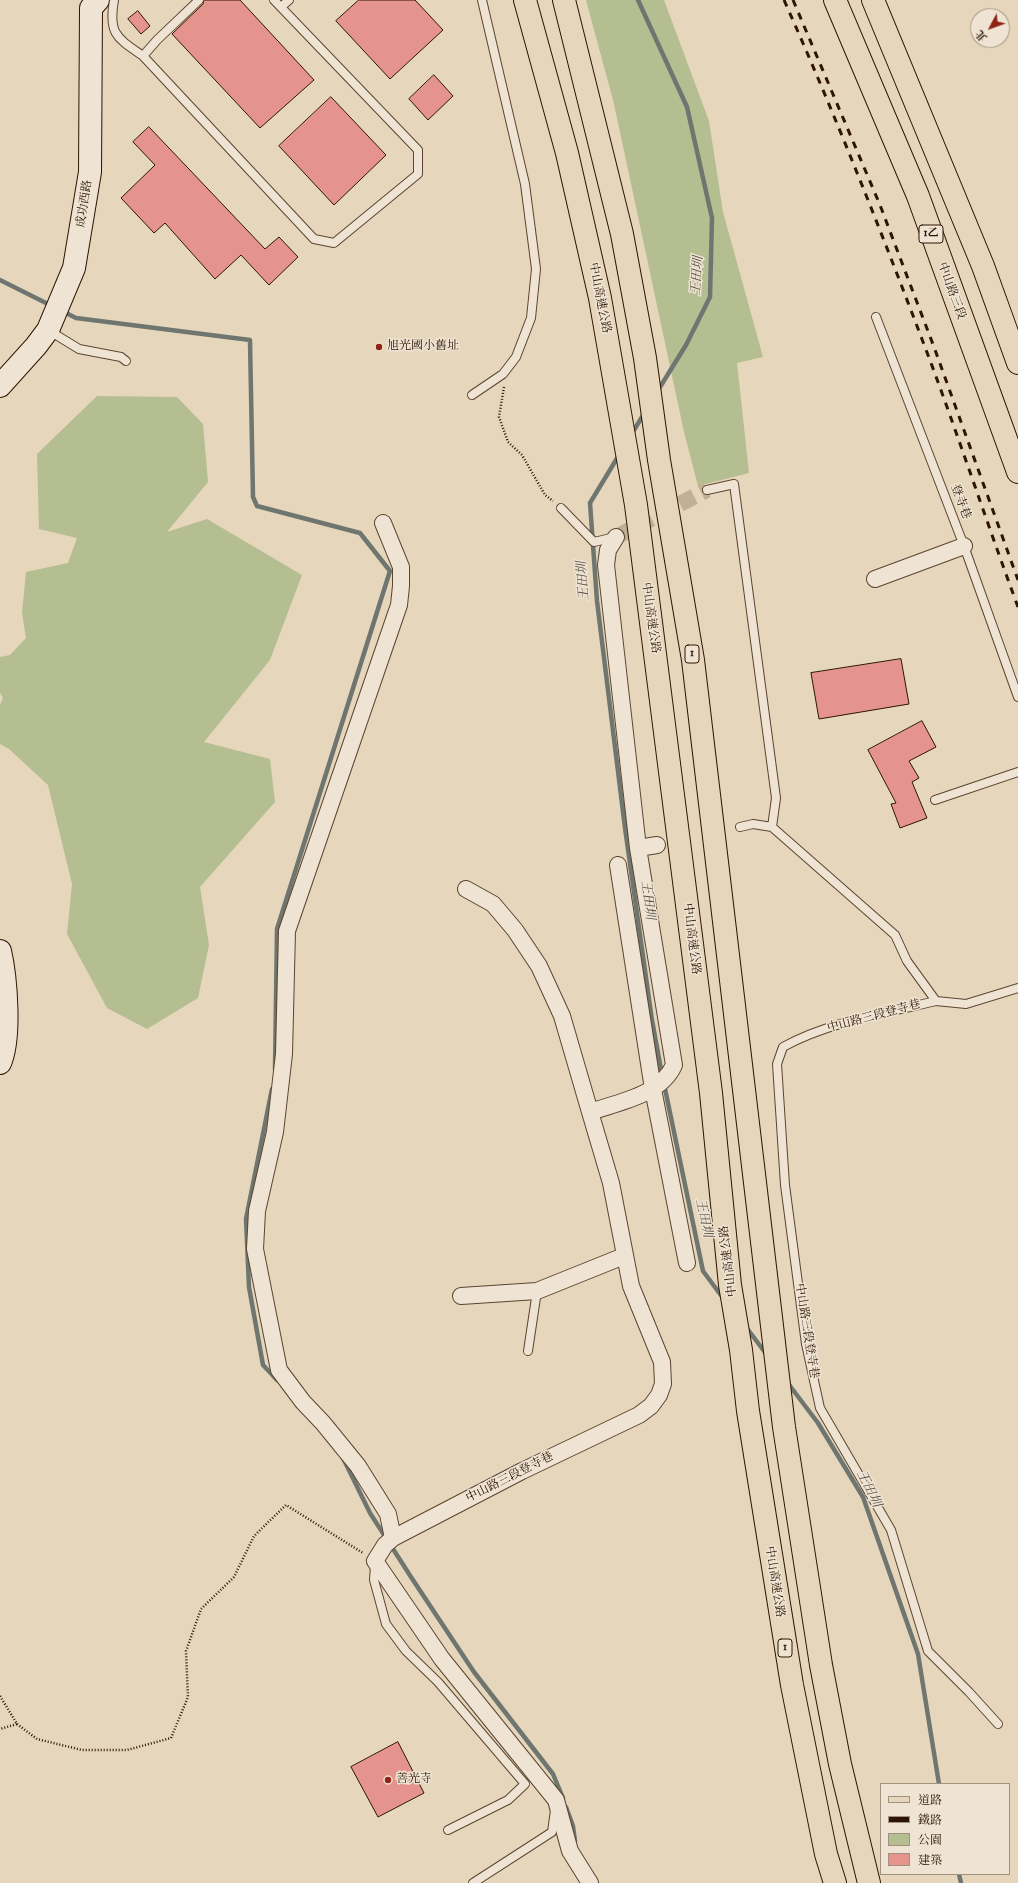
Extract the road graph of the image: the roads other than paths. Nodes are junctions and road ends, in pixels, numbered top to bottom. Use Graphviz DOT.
graph roads {
  1 [pos="98,0"];
  2 [pos="114,0"];
  3 [pos="199,0"];
  4 [pos="274,0"];
  5 [pos="289,0"];
  6 [pos="482,0"];
  7 [pos="525,0"];
  8 [pos="564,0"];
  9 [pos="835,0"];
  10 [pos="873,0"];
  11 [pos="281,7"];
  12 [pos="143,56"];
  13 [pos="876,317"];
  14 [pos="48,330"];
  15 [pos="126,361"];
  16 [pos="1018,363"];
  17 [pos="0,386"];
  18 [pos="472,395"];
  19 [pos="1018,472"];
  20 [pos="707,490"];
  21 [pos="561,508"];
  22 [pos="383,523"];
  23 [pos="616,537"];
  24 [pos="964,546"];
  25 [pos="875,579"];
  26 [pos="1018,697"];
  27 [pos="1018,772"];
  28 [pos="935,800"];
  29 [pos="740,826"];
  30 [pos="772,827"];
  31 [pos="657,845"];
  32 [pos="638,848"];
  33 [pos="618,865"];
  34 [pos="466,890"];
  35 [pos="0,951"];
  36 [pos="1018,988"];
  37 [pos="936,1001"];
  38 [pos="0,1063"];
  39 [pos="653,1089"];
  40 [pos="590,1112"];
  41 [pos="624,1256"];
  42 [pos="687,1263"];
  43 [pos="537,1291"];
  44 [pos="461,1296"];
  45 [pos="528,1351"];
  46 [pos="389,1542"];
  47 [pos="375,1561"];
  48 [pos="998,1724"];
  49 [pos="556,1800"];
  50 [pos="448,1830"];
  51 [pos="473,1883"];
  52 [pos="590,1883"];
  53 [pos="835,1883"];
  54 [pos="869,1883"];
  1 -- 14 [label="street, 成功西路"];
  2 -- 12 [label="lane"];
  3 -- 12 [label="lane"];
  4 -- 11 [label="lane"];
  5 -- 11 [label="lane"];
  6 -- 18 [label="lane"];
  7 -- 53 [label="main road, 中山高速公路 / 1"];
  8 -- 54 [label="main road, 1"];
  9 -- 19 [label="main road, 中山路三段 / 1乙"];
  10 -- 16 [label="main road"];
  11 -- 12 [label="lane"];
  13 -- 24 [label="lane, 登寺巷"];
  14 -- 15 [label="lane"];
  14 -- 17 [label="street, 成功西路"];
  20 -- 30 [label="lane"];
  21 -- 23 [label="lane"];
  22 -- 46 [label="street"];
  23 -- 32 [label="street"];
  24 -- 25 [label="street"];
  24 -- 26 [label="lane, 登寺巷"];
  27 -- 28 [label="lane"];
  29 -- 30 [label="lane"];
  30 -- 37 [label="lane, 中山路三段登寺巷"];
  31 -- 32 [label="street"];
  32 -- 39 [label="street"];
  33 -- 39 [label="street"];
  34 -- 40 [label="street, 中山路三段登寺巷"];
  35 -- 38 [label="street"];
  36 -- 37 [label="lane, 中山路三段登寺巷"];
  37 -- 48 [label="lane, 中山路三段登寺巷"];
  39 -- 40 [label="street"];
  39 -- 42 [label="street"];
  40 -- 41 [label="street, 中山路三段登寺巷"];
  41 -- 43 [label="street"];
  41 -- 46 [label="street, 中山路三段登寺巷"];
  43 -- 44 [label="street"];
  43 -- 45 [label="lane"];
  46 -- 47 [label="street"];
  47 -- 49 [label="street"];
  47 -- 50 [label="lane"];
  49 -- 51 [label="lane"];
  49 -- 52 [label="street"];
}
